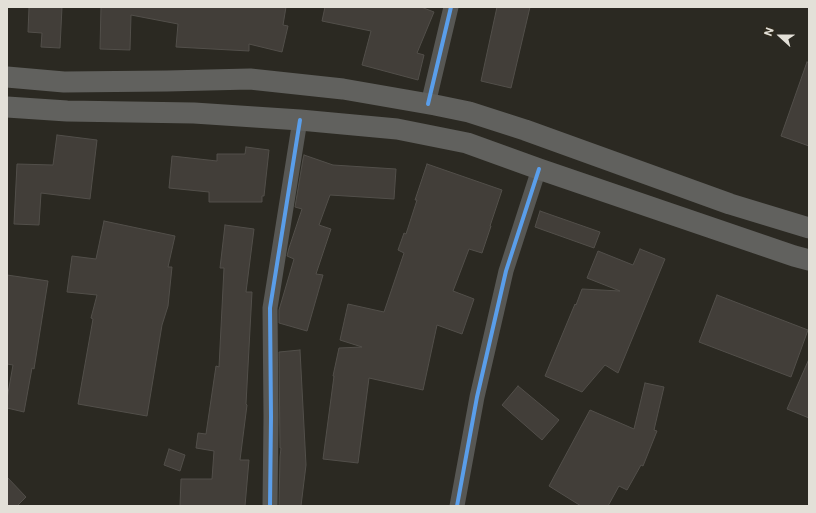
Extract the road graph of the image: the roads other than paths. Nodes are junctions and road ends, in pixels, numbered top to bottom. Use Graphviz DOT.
graph roads {
  1 [pos="451,7"];
  2 [pos="7,77"];
  3 [pos="428,104"];
  4 [pos="7,107"];
  5 [pos="300,120"];
  6 [pos="539,169"];
  7 [pos="809,228"];
  8 [pos="809,260"];
  9 [pos="270,506"];
  10 [pos="457,506"];
  1 -- 3 [label="street"];
  2 -- 3 [label="main road"];
  3 -- 7 [label="main road"];
  4 -- 5 [label="main road"];
  5 -- 6 [label="main road"];
  5 -- 9 [label="street"];
  6 -- 8 [label="main road"];
  6 -- 10 [label="street"];
}
